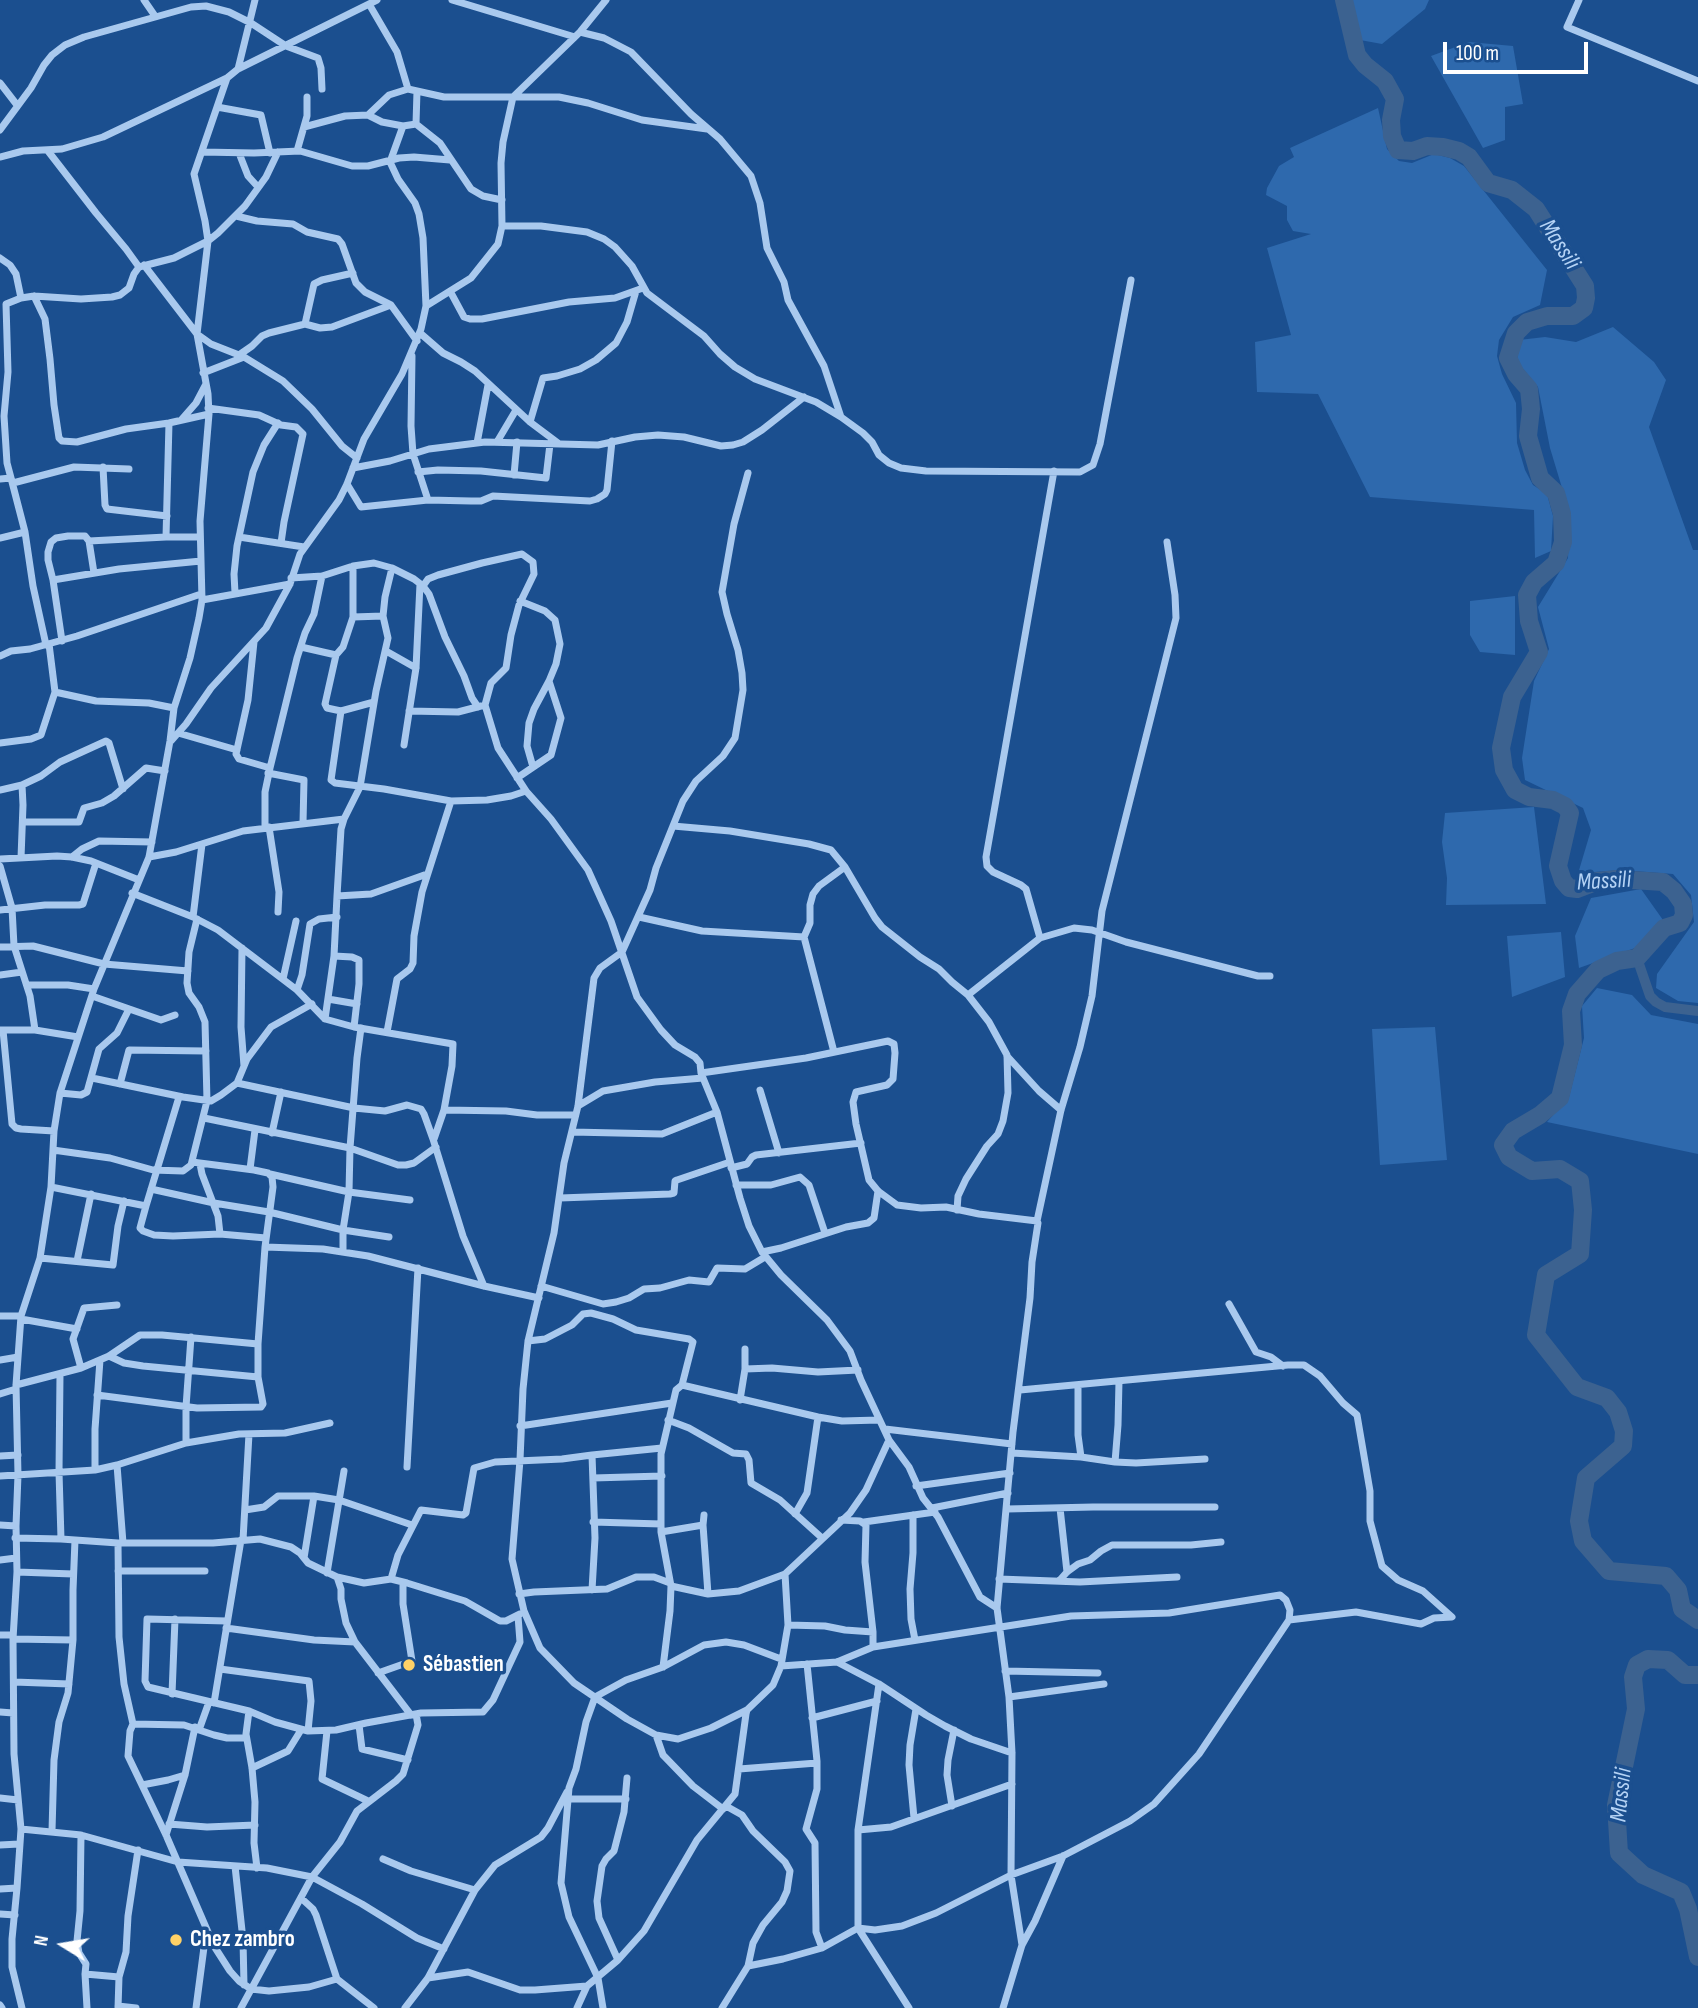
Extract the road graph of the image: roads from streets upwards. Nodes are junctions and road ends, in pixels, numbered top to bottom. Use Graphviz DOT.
graph roads {
  1 [pos="144,0"];
  2 [pos="255,0"];
  3 [pos="377,0"];
  4 [pos="452,0"];
  5 [pos="1579,0"];
  6 [pos="603,1"];
  7 [pos="466,2"];
  8 [pos="369,4"];
  9 [pos="155,16"];
  10 [pos="250,23"];
  11 [pos="577,35"];
  12 [pos="286,46"];
  13 [pos="238,69"];
  14 [pos="227,78"];
  15 [pos="1698,81"];
  16 [pos="0,83"];
  17 [pos="322,89"];
  18 [pos="408,89"];
  19 [pos="417,91"];
  20 [pos="307,97"];
  21 [pos="513,97"];
  22 [pos="17,104"];
  23 [pos="217,107"];
  24 [pos="368,115"];
  25 [pos="416,124"];
  26 [pos="402,126"];
  27 [pos="304,127"];
  28 [pos="708,129"];
  29 [pos="0,130"];
  30 [pos="48,150"];
  31 [pos="297,151"];
  32 [pos="202,152"];
  33 [pos="239,153"];
  34 [pos="274,153"];
  35 [pos="0,157"];
  36 [pos="450,160"];
  37 [pos="390,162"];
  38 [pos="258,187"];
  39 [pos="502,200"];
  40 [pos="236,216"];
  41 [pos="502,226"];
  42 [pos="208,241"];
  43 [pos="0,258"];
  44 [pos="142,266"];
  45 [pos="353,273"];
  46 [pos="1131,280"];
  47 [pos="639,290"];
  48 [pos="450,291"];
  49 [pos="34,296"];
  50 [pos="21,298"];
  51 [pos="391,305"];
  52 [pos="426,306"];
  53 [pos="305,324"];
  54 [pos="197,334"];
  55 [pos="418,337"];
  56 [pos="412,352"];
  57 [pos="241,356"];
  58 [pos="204,373"];
  59 [pos="206,384"];
  60 [pos="488,385"];
  61 [pos="804,397"];
  62 [pos="516,410"];
  63 [pos="209,411"];
  64 [pos="841,417"];
  65 [pos="182,420"];
  66 [pos="530,422"];
  67 [pos="278,423"];
  68 [pos="169,424"];
  69 [pos="497,442"];
  70 [pos="612,442"];
  71 [pos="477,443"];
  72 [pos="517,443"];
  73 [pos="550,444"];
  74 [pos="560,444"];
  75 [pos="413,454"];
  76 [pos="357,458"];
  77 [pos="3,462"];
  78 [pos="103,467"];
  79 [pos="353,468"];
  80 [pos="129,469"];
  81 [pos="1054,471"];
  82 [pos="418,472"];
  83 [pos="748,473"];
  84 [pos="514,475"];
  85 [pos="0,479"];
  86 [pos="12,481"];
  87 [pos="347,484"];
  88 [pos="428,500"];
  89 [pos="167,516"];
  90 [pos="24,532"];
  91 [pos="0,537"];
  92 [pos="166,537"];
  93 [pos="200,537"];
  94 [pos="239,537"];
  95 [pos="89,541"];
  96 [pos="1167,542"];
  97 [pos="281,543"];
  98 [pos="304,547"];
  99 [pos="201,561"];
  100 [pos="353,566"];
  101 [pos="392,568"];
  102 [pos="94,573"];
  103 [pos="322,576"];
  104 [pos="53,580"];
  105 [pos="291,581"];
  106 [pos="422,585"];
  107 [pos="235,593"];
  108 [pos="202,597"];
  109 [pos="520,601"];
  110 [pos="383,616"];
  111 [pos="353,617"];
  112 [pos="62,641"];
  113 [pos="254,642"];
  114 [pos="48,644"];
  115 [pos="300,647"];
  116 [pos="386,651"];
  117 [pos="0,653"];
  118 [pos="336,654"];
  119 [pos="416,668"];
  120 [pos="549,681"];
  121 [pos="55,692"];
  122 [pos="374,702"];
  123 [pos="481,706"];
  124 [pos="174,708"];
  125 [pos="341,711"];
  126 [pos="409,711"];
  127 [pos="178,733"];
  128 [pos="170,741"];
  129 [pos="0,743"];
  130 [pos="404,745"];
  131 [pos="237,750"];
  132 [pos="533,767"];
  133 [pos="165,771"];
  134 [pos="269,771"];
  135 [pos="517,778"];
  136 [pos="22,785"];
  137 [pos="360,787"];
  138 [pos="123,789"];
  139 [pos="0,790"];
  140 [pos="526,791"];
  141 [pos="451,801"];
  142 [pos="344,819"];
  143 [pos="23,822"];
  144 [pos="303,824"];
  145 [pos="673,825"];
  146 [pos="267,828"];
  147 [pos="152,842"];
  148 [pos="202,844"];
  149 [pos="149,856"];
  150 [pos="72,857"];
  151 [pos="21,858"];
  152 [pos="0,859"];
  153 [pos="96,863"];
  154 [pos="0,867"];
  155 [pos="845,867"];
  156 [pos="427,874"];
  157 [pos="139,880"];
  158 [pos="132,893"];
  159 [pos="337,896"];
  160 [pos="12,908"];
  161 [pos="0,910"];
  162 [pos="278,912"];
  163 [pos="337,917"];
  164 [pos="639,917"];
  165 [pos="195,918"];
  166 [pos="296,920"];
  167 [pos="1099,933"];
  168 [pos="804,937"];
  169 [pos="1040,938"];
  170 [pos="14,946"];
  171 [pos="0,947"];
  172 [pos="242,948"];
  173 [pos="622,952"];
  174 [pos="334,956"];
  175 [pos="104,964"];
  176 [pos="188,971"];
  177 [pos="22,972"];
  178 [pos="0,975"];
  179 [pos="1270,975"];
  180 [pos="283,979"];
  181 [pos="27,985"];
  182 [pos="297,990"];
  183 [pos="93,993"];
  184 [pos="968,995"];
  185 [pos="328,999"];
  186 [pos="312,1004"];
  187 [pos="357,1004"];
  188 [pos="129,1009"];
  189 [pos="175,1015"];
  190 [pos="325,1020"];
  191 [pos="358,1027"];
  192 [pos="2,1030"];
  193 [pos="35,1030"];
  194 [pos="387,1032"];
  195 [pos="78,1037"];
  196 [pos="206,1051"];
  197 [pos="834,1052"];
  198 [pos="1007,1055"];
  199 [pos="244,1067"];
  200 [pos="702,1075"];
  201 [pos="92,1078"];
  202 [pos="237,1083"];
  203 [pos="120,1084"];
  204 [pos="760,1090"];
  205 [pos="281,1092"];
  206 [pos="60,1093"];
  207 [pos="179,1097"];
  208 [pos="207,1101"];
  209 [pos="578,1106"];
  210 [pos="354,1108"];
  211 [pos="444,1110"];
  212 [pos="1061,1110"];
  213 [pos="717,1112"];
  214 [pos="575,1115"];
  215 [pos="204,1118"];
  216 [pos="255,1130"];
  217 [pos="54,1131"];
  218 [pos="572,1132"];
  219 [pos="272,1133"];
  220 [pos="435,1143"];
  221 [pos="861,1143"];
  222 [pos="350,1148"];
  223 [pos="53,1150"];
  224 [pos="779,1153"];
  225 [pos="196,1163"];
  226 [pos="731,1165"];
  227 [pos="250,1169"];
  228 [pos="156,1170"];
  229 [pos="270,1174"];
  230 [pos="736,1185"];
  231 [pos="51,1187"];
  232 [pos="151,1189"];
  233 [pos="878,1191"];
  234 [pos="349,1192"];
  235 [pos="91,1195"];
  236 [pos="561,1198"];
  237 [pos="410,1200"];
  238 [pos="124,1201"];
  239 [pos="214,1203"];
  240 [pos="146,1206"];
  241 [pos="957,1210"];
  242 [pos="269,1212"];
  243 [pos="1037,1221"];
  244 [pos="344,1230"];
  245 [pos="825,1233"];
  246 [pos="220,1234"];
  247 [pos="389,1237"];
  248 [pos="266,1238"];
  249 [pos="265,1247"];
  250 [pos="343,1252"];
  251 [pos="763,1254"];
  252 [pos="40,1258"];
  253 [pos="77,1261"];
  254 [pos="418,1268"];
  255 [pos="484,1286"];
  256 [pos="541,1286"];
  257 [pos="539,1298"];
  258 [pos="1229,1304"];
  259 [pos="117,1305"];
  260 [pos="0,1316"];
  261 [pos="21,1317"];
  262 [pos="77,1329"];
  263 [pos="191,1338"];
  264 [pos="528,1341"];
  265 [pos="258,1344"];
  266 [pos="745,1349"];
  267 [pos="109,1356"];
  268 [pos="18,1357"];
  269 [pos="0,1360"];
  270 [pos="100,1360"];
  271 [pos="1283,1366"];
  272 [pos="81,1368"];
  273 [pos="746,1369"];
  274 [pos="188,1370"];
  275 [pos="858,1370"];
  276 [pos="60,1375"];
  277 [pos="258,1377"];
  278 [pos="1119,1381"];
  279 [pos="682,1385"];
  280 [pos="1078,1385"];
  281 [pos="16,1387"];
  282 [pos="1020,1391"];
  283 [pos="0,1394"];
  284 [pos="97,1395"];
  285 [pos="740,1400"];
  286 [pos="672,1403"];
  287 [pos="186,1407"];
  288 [pos="818,1417"];
  289 [pos="668,1420"];
  290 [pos="879,1420"];
  291 [pos="330,1423"];
  292 [pos="520,1426"];
  293 [pos="885,1429"];
  294 [pos="248,1434"];
  295 [pos="889,1440"];
  296 [pos="186,1443"];
  297 [pos="1012,1444"];
  298 [pos="662,1448"];
  299 [pos="1012,1454"];
  300 [pos="18,1455"];
  301 [pos="592,1455"];
  302 [pos="0,1456"];
  303 [pos="1082,1457"];
  304 [pos="520,1460"];
  305 [pos="1205,1460"];
  306 [pos="1115,1462"];
  307 [pos="117,1465"];
  308 [pos="407,1467"];
  309 [pos="95,1470"];
  310 [pos="344,1471"];
  311 [pos="59,1472"];
  312 [pos="1010,1473"];
  313 [pos="18,1475"];
  314 [pos="0,1476"];
  315 [pos="662,1476"];
  316 [pos="593,1478"];
  317 [pos="916,1486"];
  318 [pos="1009,1493"];
  319 [pos="314,1496"];
  320 [pos="339,1500"];
  321 [pos="1215,1507"];
  322 [pos="1060,1508"];
  323 [pos="1007,1509"];
  324 [pos="246,1510"];
  325 [pos="934,1510"];
  326 [pos="795,1514"];
  327 [pos="704,1515"];
  328 [pos="913,1516"];
  329 [pos="842,1520"];
  330 [pos="593,1522"];
  331 [pos="864,1522"];
  332 [pos="0,1525"];
  333 [pos="412,1525"];
  334 [pos="703,1525"];
  335 [pos="16,1526"];
  336 [pos="661,1528"];
  337 [pos="15,1538"];
  338 [pos="822,1538"];
  339 [pos="61,1539"];
  340 [pos="75,1540"];
  341 [pos="242,1540"];
  342 [pos="1221,1542"];
  343 [pos="121,1543"];
  344 [pos="16,1558"];
  345 [pos="303,1558"];
  346 [pos="0,1560"];
  347 [pos="118,1571"];
  348 [pos="205,1571"];
  349 [pos="17,1572"];
  350 [pos="1067,1572"];
  351 [pos="327,1573"];
  352 [pos="73,1574"];
  353 [pos="785,1574"];
  354 [pos="337,1577"];
  355 [pos="1177,1577"];
  356 [pos="999,1579"];
  357 [pos="391,1580"];
  358 [pos="1059,1581"];
  359 [pos="404,1582"];
  360 [pos="671,1584"];
  361 [pos="592,1590"];
  362 [pos="519,1594"];
  363 [pos="708,1594"];
  364 [pos="997,1608"];
  365 [pos="521,1613"];
  366 [pos="175,1619"];
  367 [pos="1289,1620"];
  368 [pos="227,1624"];
  369 [pos="788,1625"];
  370 [pos="998,1626"];
  371 [pos="873,1632"];
  372 [pos="0,1635"];
  373 [pos="13,1637"];
  374 [pos="73,1640"];
  375 [pos="915,1640"];
  376 [pos="355,1642"];
  377 [pos="873,1647"];
  378 [pos="781,1662"];
  379 [pos="837,1662"];
  380 [pos="807,1664"];
  381 [pos="663,1667"];
  382 [pos="220,1669"];
  383 [pos="1005,1671"];
  384 [pos="378,1673"];
  385 [pos="1098,1673"];
  386 [pos="14,1682"];
  387 [pos="69,1684"];
  388 [pos="879,1684"];
  389 [pos="1104,1684"];
  390 [pos="172,1694"];
  391 [pos="595,1697"];
  392 [pos="1009,1697"];
  393 [pos="877,1700"];
  394 [pos="212,1702"];
  395 [pos="916,1709"];
  396 [pos="747,1710"];
  397 [pos="249,1711"];
  398 [pos="0,1712"];
  399 [pos="13,1713"];
  400 [pos="413,1715"];
  401 [pos="812,1718"];
  402 [pos="133,1724"];
  403 [pos="359,1725"];
  404 [pos="197,1729"];
  405 [pos="954,1730"];
  406 [pos="304,1731"];
  407 [pos="327,1731"];
  408 [pos="656,1735"];
  409 [pos="246,1738"];
  410 [pos="1012,1753"];
  411 [pos="408,1760"];
  412 [pos="817,1763"];
  413 [pos="252,1768"];
  414 [pos="738,1769"];
  415 [pos="185,1774"];
  416 [pos="627,1778"];
  417 [pos="1012,1784"];
  418 [pos="142,1785"];
  419 [pos="569,1788"];
  420 [pos="0,1798"];
  421 [pos="569,1799"];
  422 [pos="626,1799"];
  423 [pos="18,1800"];
  424 [pos="369,1801"];
  425 [pos="951,1806"];
  426 [pos="724,1808"];
  427 [pos="914,1818"];
  428 [pos="169,1824"];
  429 [pos="254,1825"];
  430 [pos="21,1829"];
  431 [pos="858,1830"];
  432 [pos="52,1831"];
  433 [pos="82,1835"];
  434 [pos="166,1835"];
  435 [pos="19,1844"];
  436 [pos="0,1845"];
  437 [pos="138,1850"];
  438 [pos="1063,1856"];
  439 [pos="383,1859"];
  440 [pos="178,1862"];
  441 [pos="235,1866"];
  442 [pos="257,1868"];
  443 [pos="1011,1875"];
  444 [pos="312,1877"];
  445 [pos="17,1888"];
  446 [pos="0,1889"];
  447 [pos="475,1891"];
  448 [pos="301,1898"];
  449 [pos="0,1914"];
  450 [pos="15,1915"];
  451 [pos="858,1928"];
  452 [pos="206,1931"];
  453 [pos="1022,1945"];
  454 [pos="822,1948"];
  455 [pos="444,1949"];
  456 [pos="618,1960"];
  457 [pos="748,1966"];
  458 [pos="86,1973"];
  459 [pos="119,1977"];
  460 [pos="428,1978"];
  461 [pos="598,1978"];
  462 [pos="337,1979"];
  463 [pos="587,1986"];
  464 [pos="248,1987"];
  465 [pos="118,2007"];
  466 [pos="909,2007"];
  467 [pos="22,2008"];
  468 [pos="87,2008"];
  469 [pos="136,2008"];
  470 [pos="196,2008"];
  471 [pos="241,2008"];
  472 [pos="374,2008"];
  473 [pos="405,2008"];
  474 [pos="577,2008"];
  475 [pos="603,2008"];
  476 [pos="722,2008"];
  477 [pos="900,2008"];
  478 [pos="1003,2008"];
  1 -- 9 [label="street"];
  2 -- 10 [label="street"];
  3 -- 8 [label="street"];
  4 -- 7 [label="street"];
  5 -- 15 [label="street"];
  6 -- 11 [label="street"];
  7 -- 11 [label="street"];
  8 -- 12 [label="street"];
  8 -- 18 [label="street"];
  9 -- 10 [label="street"];
  9 -- 22 [label="street"];
  10 -- 12 [label="street"];
  10 -- 13 [label="street"];
  11 -- 21 [label="street"];
  11 -- 28 [label="street"];
  12 -- 13 [label="street"];
  12 -- 17 [label="street"];
  13 -- 14 [label="street"];
  14 -- 23 [label="street"];
  14 -- 30 [label="street"];
  16 -- 22 [label="street"];
  18 -- 19 [label="street"];
  18 -- 24 [label="street"];
  19 -- 21 [label="street"];
  19 -- 25 [label="street"];
  20 -- 27 [label="street"];
  21 -- 28 [label="street"];
  21 -- 39 [label="street"];
  22 -- 29 [label="street"];
  23 -- 32 [label="street"];
  23 -- 34 [label="street"];
  24 -- 26 [label="street"];
  24 -- 27 [label="street"];
  25 -- 26 [label="street"];
  25 -- 36 [label="street"];
  26 -- 37 [label="street"];
  27 -- 31 [label="street"];
  28 -- 64 [label="street"];
  30 -- 35 [label="street"];
  30 -- 44 [label="street"];
  31 -- 34 [label="street"];
  31 -- 37 [label="street"];
  32 -- 33 [label="street"];
  32 -- 42 [label="street"];
  33 -- 34 [label="street"];
  33 -- 38 [label="street"];
  34 -- 38 [label="street"];
  36 -- 37 [label="street"];
  36 -- 39 [label="street"];
  37 -- 52 [label="street"];
  38 -- 40 [label="street"];
  39 -- 41 [label="street"];
  40 -- 42 [label="street"];
  40 -- 45 [label="street"];
  41 -- 47 [label="street"];
  41 -- 48 [label="street"];
  42 -- 44 [label="street"];
  42 -- 54 [label="street"];
  43 -- 50 [label="street"];
  44 -- 49 [label="street"];
  44 -- 54 [label="street"];
  45 -- 51 [label="street"];
  45 -- 53 [label="street"];
  46 -- 81 [label="street"];
  47 -- 48 [label="street"];
  47 -- 61 [label="street"];
  47 -- 66 [label="street"];
  48 -- 52 [label="street"];
  49 -- 50 [label="street"];
  49 -- 68 [label="street"];
  50 -- 77 [label="street"];
  51 -- 53 [label="street"];
  51 -- 55 [label="street"];
  52 -- 55 [label="street"];
  53 -- 57 [label="street"];
  54 -- 57 [label="street"];
  54 -- 58 [label="street"];
  55 -- 56 [label="street"];
  55 -- 60 [label="street"];
  56 -- 75 [label="street"];
  56 -- 76 [label="street"];
  57 -- 58 [label="street"];
  57 -- 76 [label="street"];
  58 -- 59 [label="street"];
  59 -- 63 [label="street"];
  59 -- 65 [label="street"];
  60 -- 62 [label="street"];
  60 -- 71 [label="street"];
  61 -- 64 [label="street"];
  61 -- 70 [label="street"];
  62 -- 66 [label="street"];
  62 -- 69 [label="street"];
  63 -- 65 [label="street"];
  63 -- 67 [label="street"];
  63 -- 93 [label="street"];
  64 -- 81 [label="street"];
  65 -- 68 [label="street"];
  66 -- 74 [label="street"];
  67 -- 94 [label="street"];
  67 -- 97 [label="street"];
  68 -- 89 [label="street"];
  69 -- 71 [label="street"];
  69 -- 72 [label="street"];
  70 -- 74 [label="street"];
  70 -- 88 [label="street"];
  71 -- 75 [label="street"];
  72 -- 73 [label="street"];
  72 -- 84 [label="street"];
  73 -- 74 [label="street"];
  73 -- 84 [label="street"];
  75 -- 79 [label="street"];
  75 -- 82 [label="street"];
  76 -- 79 [label="street"];
  77 -- 86 [label="street"];
  78 -- 80 [label="street"];
  78 -- 86 [label="street"];
  78 -- 89 [label="street"];
  79 -- 87 [label="street"];
  81 -- 169 [label="street"];
  82 -- 84 [label="street"];
  82 -- 88 [label="street"];
  83 -- 145 [label="street"];
  85 -- 86 [label="street"];
  86 -- 90 [label="street"];
  87 -- 88 [label="street"];
  87 -- 98 [label="street"];
  89 -- 92 [label="street"];
  90 -- 91 [label="street"];
  90 -- 114 [label="street"];
  92 -- 93 [label="street"];
  92 -- 95 [label="street"];
  93 -- 99 [label="street"];
  94 -- 97 [label="street"];
  94 -- 107 [label="street"];
  95 -- 102 [label="street"];
  95 -- 104 [label="street"];
  96 -- 167 [label="street"];
  97 -- 98 [label="street"];
  98 -- 105 [label="street"];
  99 -- 102 [label="street"];
  99 -- 108 [label="street"];
  100 -- 101 [label="street"];
  100 -- 103 [label="street"];
  100 -- 111 [label="street"];
  101 -- 106 [label="street"];
  101 -- 110 [label="street"];
  102 -- 104 [label="street"];
  103 -- 105 [label="street"];
  103 -- 115 [label="street"];
  104 -- 112 [label="street"];
  105 -- 107 [label="street"];
  105 -- 113 [label="street"];
  106 -- 109 [label="street"];
  106 -- 119 [label="street"];
  106 -- 123 [label="street"];
  107 -- 108 [label="street"];
  108 -- 112 [label="street"];
  108 -- 124 [label="street"];
  109 -- 120 [label="street"];
  109 -- 123 [label="street"];
  110 -- 111 [label="street"];
  110 -- 116 [label="street"];
  111 -- 118 [label="street"];
  112 -- 114 [label="street"];
  113 -- 127 [label="street"];
  113 -- 131 [label="street"];
  114 -- 117 [label="street"];
  114 -- 121 [label="street"];
  115 -- 118 [label="street"];
  115 -- 134 [label="street"];
  116 -- 119 [label="street"];
  116 -- 122 [label="street"];
  118 -- 125 [label="street"];
  119 -- 126 [label="street"];
  120 -- 132 [label="street"];
  120 -- 132 [label="street"];
  121 -- 124 [label="street"];
  121 -- 129 [label="street"];
  122 -- 125 [label="street"];
  122 -- 137 [label="street"];
  123 -- 126 [label="street"];
  123 -- 135 [label="street"];
  124 -- 128 [label="street"];
  125 -- 137 [label="street"];
  126 -- 130 [label="street"];
  127 -- 128 [label="street"];
  127 -- 131 [label="street"];
  128 -- 133 [label="street"];
  131 -- 134 [label="street"];
  132 -- 135 [label="street"];
  133 -- 138 [label="street"];
  133 -- 147 [label="street"];
  134 -- 144 [label="street"];
  134 -- 146 [label="street"];
  135 -- 140 [label="street"];
  136 -- 138 [label="street"];
  136 -- 139 [label="street"];
  136 -- 143 [label="street"];
  137 -- 141 [label="street"];
  137 -- 142 [label="street"];
  138 -- 143 [label="street"];
  140 -- 141 [label="street"];
  140 -- 173 [label="street"];
  141 -- 156 [label="street"];
  142 -- 144 [label="street"];
  142 -- 159 [label="street"];
  143 -- 151 [label="street"];
  144 -- 146 [label="street"];
  145 -- 155 [label="street"];
  145 -- 164 [label="street"];
  146 -- 148 [label="street"];
  146 -- 162 [label="street"];
  147 -- 149 [label="street"];
  147 -- 150 [label="street"];
  148 -- 149 [label="street"];
  148 -- 165 [label="street"];
  149 -- 157 [label="street"];
  150 -- 151 [label="street"];
  150 -- 153 [label="street"];
  151 -- 152 [label="street"];
  153 -- 157 [label="street"];
  153 -- 160 [label="street"];
  154 -- 160 [label="street"];
  155 -- 168 [label="street"];
  155 -- 184 [label="street"];
  156 -- 159 [label="street"];
  156 -- 194 [label="street"];
  157 -- 158 [label="street"];
  158 -- 165 [label="street"];
  158 -- 175 [label="street"];
  159 -- 163 [label="street"];
  160 -- 161 [label="street"];
  160 -- 170 [label="street"];
  163 -- 174 [label="street"];
  163 -- 182 [label="street"];
  164 -- 168 [label="street"];
  164 -- 173 [label="street"];
  165 -- 172 [label="street"];
  165 -- 176 [label="street"];
  166 -- 180 [label="street"];
  167 -- 169 [label="street"];
  167 -- 179 [label="street"];
  167 -- 212 [label="street"];
  168 -- 197 [label="street"];
  169 -- 184 [label="street"];
  170 -- 171 [label="street"];
  170 -- 175 [label="street"];
  170 -- 177 [label="street"];
  172 -- 180 [label="street"];
  172 -- 199 [label="street"];
  173 -- 200 [label="street"];
  173 -- 209 [label="street"];
  174 -- 185 [label="street"];
  174 -- 187 [label="street"];
  175 -- 176 [label="street"];
  175 -- 183 [label="street"];
  176 -- 196 [label="street"];
  177 -- 178 [label="street"];
  177 -- 181 [label="street"];
  180 -- 182 [label="street"];
  181 -- 183 [label="street"];
  181 -- 193 [label="street"];
  182 -- 186 [label="street"];
  183 -- 188 [label="street"];
  183 -- 195 [label="street"];
  184 -- 198 [label="street"];
  185 -- 187 [label="street"];
  185 -- 190 [label="street"];
  186 -- 190 [label="street"];
  186 -- 199 [label="street"];
  187 -- 191 [label="street"];
  188 -- 189 [label="street"];
  188 -- 201 [label="street"];
  190 -- 191 [label="street"];
  191 -- 194 [label="street"];
  191 -- 210 [label="street"];
  192 -- 193 [label="street"];
  192 -- 217 [label="street"];
  193 -- 195 [label="street"];
  194 -- 211 [label="street"];
  195 -- 206 [label="street"];
  196 -- 203 [label="street"];
  196 -- 208 [label="street"];
  197 -- 200 [label="street"];
  197 -- 221 [label="street"];
  198 -- 212 [label="street"];
  198 -- 241 [label="street"];
  199 -- 202 [label="street"];
  200 -- 209 [label="street"];
  200 -- 213 [label="street"];
  201 -- 203 [label="street"];
  201 -- 206 [label="street"];
  202 -- 205 [label="street"];
  202 -- 208 [label="street"];
  203 -- 207 [label="street"];
  204 -- 224 [label="street"];
  205 -- 210 [label="street"];
  205 -- 219 [label="street"];
  206 -- 217 [label="street"];
  207 -- 208 [label="street"];
  207 -- 228 [label="street"];
  208 -- 215 [label="street"];
  209 -- 214 [label="street"];
  210 -- 220 [label="street"];
  210 -- 222 [label="street"];
  211 -- 214 [label="street"];
  211 -- 220 [label="street"];
  212 -- 243 [label="street"];
  213 -- 218 [label="street"];
  213 -- 226 [label="street"];
  214 -- 218 [label="street"];
  215 -- 216 [label="street"];
  215 -- 225 [label="street"];
  216 -- 219 [label="street"];
  216 -- 227 [label="street"];
  217 -- 223 [label="street"];
  218 -- 236 [label="street"];
  219 -- 222 [label="street"];
  220 -- 222 [label="street"];
  220 -- 255 [label="street"];
  221 -- 224 [label="street"];
  221 -- 233 [label="street"];
  222 -- 234 [label="street"];
  223 -- 228 [label="street"];
  223 -- 231 [label="street"];
  224 -- 226 [label="street"];
  225 -- 227 [label="street"];
  225 -- 228 [label="street"];
  225 -- 239 [label="street"];
  226 -- 230 [label="street"];
  226 -- 236 [label="street"];
  227 -- 229 [label="street"];
  228 -- 232 [label="street"];
  229 -- 234 [label="street"];
  229 -- 242 [label="street"];
  230 -- 245 [label="street"];
  230 -- 251 [label="street"];
  231 -- 235 [label="street"];
  231 -- 252 [label="street"];
  232 -- 239 [label="street"];
  232 -- 240 [label="street"];
  233 -- 241 [label="street"];
  233 -- 245 [label="street"];
  234 -- 237 [label="street"];
  234 -- 244 [label="street"];
  235 -- 238 [label="street"];
  235 -- 253 [label="street"];
  236 -- 256 [label="street"];
  238 -- 240 [label="street"];
  238 -- 253 [label="street"];
  239 -- 242 [label="street"];
  239 -- 246 [label="street"];
  240 -- 246 [label="street"];
  241 -- 243 [label="street"];
  242 -- 244 [label="street"];
  242 -- 248 [label="street"];
  243 -- 282 [label="street"];
  244 -- 247 [label="street"];
  244 -- 250 [label="street"];
  245 -- 251 [label="street"];
  246 -- 248 [label="street"];
  248 -- 249 [label="street"];
  249 -- 250 [label="street"];
  249 -- 265 [label="street"];
  250 -- 254 [label="street"];
  251 -- 256 [label="street"];
  251 -- 275 [label="street"];
  252 -- 253 [label="street"];
  252 -- 261 [label="street"];
  254 -- 255 [label="street"];
  254 -- 308 [label="street"];
  255 -- 257 [label="street"];
  256 -- 257 [label="street"];
  257 -- 264 [label="street"];
  258 -- 271 [label="street"];
  259 -- 262 [label="street"];
  260 -- 261 [label="street"];
  261 -- 262 [label="street"];
  261 -- 268 [label="street"];
  262 -- 272 [label="street"];
  263 -- 265 [label="street"];
  263 -- 267 [label="street"];
  263 -- 274 [label="street"];
  264 -- 279 [label="street"];
  264 -- 292 [label="street"];
  265 -- 277 [label="street"];
  266 -- 273 [label="street"];
  267 -- 270 [label="street"];
  267 -- 274 [label="street"];
  268 -- 269 [label="street"];
  268 -- 281 [label="street"];
  270 -- 272 [label="street"];
  270 -- 284 [label="street"];
  271 -- 278 [label="street"];
  271 -- 367 [label="street"];
  272 -- 276 [label="street"];
  273 -- 275 [label="street"];
  273 -- 285 [label="street"];
  274 -- 277 [label="street"];
  274 -- 287 [label="street"];
  275 -- 290 [label="street"];
  276 -- 281 [label="street"];
  276 -- 311 [label="street"];
  277 -- 287 [label="street"];
  278 -- 280 [label="street"];
  278 -- 306 [label="street"];
  279 -- 285 [label="street"];
  279 -- 286 [label="street"];
  280 -- 282 [label="street"];
  280 -- 303 [label="street"];
  281 -- 283 [label="street"];
  281 -- 300 [label="street"];
  282 -- 297 [label="street"];
  284 -- 287 [label="street"];
  284 -- 309 [label="street"];
  285 -- 288 [label="street"];
  286 -- 289 [label="street"];
  286 -- 292 [label="street"];
  287 -- 296 [label="street"];
  288 -- 290 [label="street"];
  288 -- 326 [label="street"];
  289 -- 298 [label="street"];
  289 -- 326 [label="street"];
  290 -- 293 [label="street"];
  291 -- 294 [label="street"];
  292 -- 304 [label="street"];
  293 -- 295 [label="street"];
  293 -- 297 [label="street"];
  294 -- 296 [label="street"];
  294 -- 324 [label="street"];
  295 -- 317 [label="street"];
  295 -- 329 [label="street"];
  296 -- 307 [label="street"];
  297 -- 299 [label="street"];
  298 -- 301 [label="street"];
  298 -- 315 [label="street"];
  299 -- 303 [label="street"];
  299 -- 312 [label="street"];
  300 -- 302 [label="street"];
  300 -- 313 [label="street"];
  301 -- 304 [label="street"];
  301 -- 316 [label="street"];
  303 -- 306 [label="street"];
  304 -- 333 [label="street"];
  304 -- 362 [label="street"];
  305 -- 306 [label="street"];
  307 -- 309 [label="street"];
  307 -- 343 [label="street"];
  309 -- 311 [label="street"];
  310 -- 320 [label="street"];
  311 -- 313 [label="street"];
  311 -- 339 [label="street"];
  312 -- 317 [label="street"];
  312 -- 318 [label="street"];
  313 -- 314 [label="street"];
  313 -- 335 [label="street"];
  315 -- 316 [label="street"];
  315 -- 336 [label="street"];
  316 -- 330 [label="street"];
  317 -- 325 [label="street"];
  318 -- 323 [label="street"];
  318 -- 325 [label="street"];
  319 -- 320 [label="street"];
  319 -- 324 [label="street"];
  319 -- 345 [label="street"];
  320 -- 333 [label="street"];
  320 -- 351 [label="street"];
  321 -- 322 [label="street"];
  322 -- 323 [label="street"];
  322 -- 350 [label="street"];
  323 -- 356 [label="street"];
  324 -- 341 [label="street"];
  325 -- 328 [label="street"];
  325 -- 364 [label="street"];
  326 -- 338 [label="street"];
  327 -- 334 [label="street"];
  328 -- 331 [label="street"];
  328 -- 375 [label="street"];
  329 -- 331 [label="street"];
  329 -- 338 [label="street"];
  330 -- 336 [label="street"];
  330 -- 361 [label="street"];
  331 -- 371 [label="street"];
  332 -- 335 [label="street"];
  333 -- 357 [label="street"];
  334 -- 336 [label="street"];
  334 -- 363 [label="street"];
  335 -- 337 [label="street"];
  336 -- 360 [label="street"];
  337 -- 339 [label="street"];
  337 -- 344 [label="street"];
  338 -- 353 [label="street"];
  339 -- 340 [label="street"];
  340 -- 343 [label="street"];
  340 -- 352 [label="street"];
  341 -- 343 [label="street"];
  341 -- 345 [label="street"];
  341 -- 368 [label="street"];
  342 -- 350 [label="street"];
  343 -- 347 [label="street"];
  344 -- 346 [label="street"];
  344 -- 349 [label="street"];
  345 -- 351 [label="street"];
  347 -- 348 [label="street"];
  347 -- 402 [label="street"];
  349 -- 352 [label="street"];
  349 -- 373 [label="street"];
  350 -- 358 [label="street"];
  351 -- 354 [label="street"];
  352 -- 374 [label="street"];
  353 -- 363 [label="street"];
  353 -- 369 [label="street"];
  354 -- 357 [label="street"];
  354 -- 376 [label="street"];
  355 -- 358 [label="street"];
  356 -- 358 [label="street"];
  356 -- 364 [label="street"];
  357 -- 359 [label="street"];
  359 -- 365 [label="street"];
  359 -- 384 [label="street"];
  360 -- 361 [label="street"];
  360 -- 363 [label="street"];
  360 -- 381 [label="street"];
  361 -- 362 [label="street"];
  362 -- 365 [label="street"];
  364 -- 370 [label="street"];
  365 -- 391 [label="street"];
  365 -- 400 [label="street"];
  366 -- 368 [label="street"];
  366 -- 390 [label="street"];
  366 -- 390 [label="street"];
  367 -- 370 [label="street"];
  367 -- 438 [label="street"];
  368 -- 376 [label="street"];
  368 -- 382 [label="street"];
  369 -- 371 [label="street"];
  369 -- 378 [label="street"];
  370 -- 375 [label="street"];
  370 -- 383 [label="street"];
  371 -- 377 [label="street"];
  372 -- 373 [label="street"];
  373 -- 374 [label="street"];
  373 -- 386 [label="street"];
  374 -- 387 [label="street"];
  375 -- 377 [label="street"];
  376 -- 384 [label="street"];
  377 -- 379 [label="street"];
  378 -- 380 [label="street"];
  378 -- 381 [label="street"];
  378 -- 396 [label="street"];
  379 -- 380 [label="street"];
  379 -- 388 [label="street"];
  380 -- 401 [label="street"];
  381 -- 391 [label="street"];
  382 -- 394 [label="street"];
  382 -- 406 [label="street"];
  383 -- 385 [label="street"];
  383 -- 392 [label="street"];
  384 -- 400 [label="street"];
  386 -- 387 [label="street"];
  386 -- 399 [label="street"];
  387 -- 432 [label="street"];
  388 -- 393 [label="street"];
  388 -- 395 [label="street"];
  389 -- 392 [label="street"];
  390 -- 394 [label="street"];
  391 -- 408 [label="street"];
  391 -- 419 [label="street"];
  392 -- 410 [label="street"];
  393 -- 401 [label="street"];
  393 -- 431 [label="street"];
  394 -- 397 [label="street"];
  394 -- 404 [label="street"];
  395 -- 405 [label="street"];
  395 -- 427 [label="street"];
  396 -- 408 [label="street"];
  396 -- 414 [label="street"];
  397 -- 406 [label="street"];
  397 -- 409 [label="street"];
  398 -- 399 [label="street"];
  399 -- 423 [label="street"];
  400 -- 403 [label="street"];
  400 -- 411 [label="street"];
  401 -- 412 [label="street"];
  402 -- 404 [label="street"];
  402 -- 418 [label="street"];
  403 -- 407 [label="street"];
  403 -- 411 [label="street"];
  404 -- 409 [label="street"];
  404 -- 415 [label="street"];
  405 -- 410 [label="street"];
  405 -- 425 [label="street"];
  406 -- 407 [label="street"];
  406 -- 413 [label="street"];
  407 -- 424 [label="street"];
  408 -- 426 [label="street"];
  409 -- 413 [label="street"];
  410 -- 417 [label="street"];
  411 -- 424 [label="street"];
  412 -- 414 [label="street"];
  412 -- 454 [label="street"];
  413 -- 429 [label="street"];
  414 -- 426 [label="street"];
  415 -- 418 [label="street"];
  415 -- 428 [label="street"];
  416 -- 422 [label="street"];
  417 -- 425 [label="street"];
  417 -- 443 [label="street"];
  418 -- 434 [label="street"];
  419 -- 421 [label="street"];
  419 -- 447 [label="street"];
  420 -- 423 [label="street"];
  421 -- 422 [label="street"];
  421 -- 461 [label="street"];
  422 -- 456 [label="street"];
  423 -- 430 [label="street"];
  424 -- 444 [label="street"];
  425 -- 427 [label="street"];
  426 -- 456 [label="street"];
  426 -- 457 [label="street"];
  427 -- 431 [label="street"];
  428 -- 429 [label="street"];
  428 -- 434 [label="street"];
  429 -- 442 [label="street"];
  430 -- 432 [label="street"];
  430 -- 435 [label="street"];
  431 -- 451 [label="street"];
  432 -- 433 [label="street"];
  433 -- 437 [label="street"];
  433 -- 458 [label="street"];
  434 -- 440 [label="street"];
  435 -- 436 [label="street"];
  435 -- 445 [label="street"];
  437 -- 440 [label="street"];
  437 -- 459 [label="street"];
  438 -- 443 [label="street"];
  438 -- 453 [label="street"];
  439 -- 447 [label="street"];
  440 -- 441 [label="street"];
  440 -- 452 [label="street"];
  441 -- 442 [label="street"];
  441 -- 464 [label="street"];
  442 -- 444 [label="street"];
  443 -- 451 [label="street"];
  443 -- 453 [label="street"];
  444 -- 448 [label="street"];
  444 -- 455 [label="street"];
  445 -- 446 [label="street"];
  445 -- 450 [label="street"];
  447 -- 455 [label="street"];
  448 -- 462 [label="street"];
  448 -- 464 [label="street"];
  449 -- 450 [label="street"];
  450 -- 467 [label="street"];
  451 -- 454 [label="street"];
  451 -- 466 [label="street"];
  452 -- 464 [label="street"];
  452 -- 470 [label="street"];
  453 -- 478 [label="street"];
  454 -- 457 [label="street"];
  455 -- 460 [label="street"];
  456 -- 461 [label="street"];
  457 -- 476 [label="street"];
  458 -- 459 [label="street"];
  458 -- 468 [label="street"];
  459 -- 465 [label="street"];
  460 -- 463 [label="street"];
  460 -- 473 [label="street"];
  461 -- 463 [label="street"];
  461 -- 475 [label="street"];
  462 -- 464 [label="street"];
  462 -- 472 [label="street"];
  463 -- 474 [label="street"];
  464 -- 471 [label="street"];
  465 -- 469 [label="street"];
  466 -- 477 [label="street"];
}
